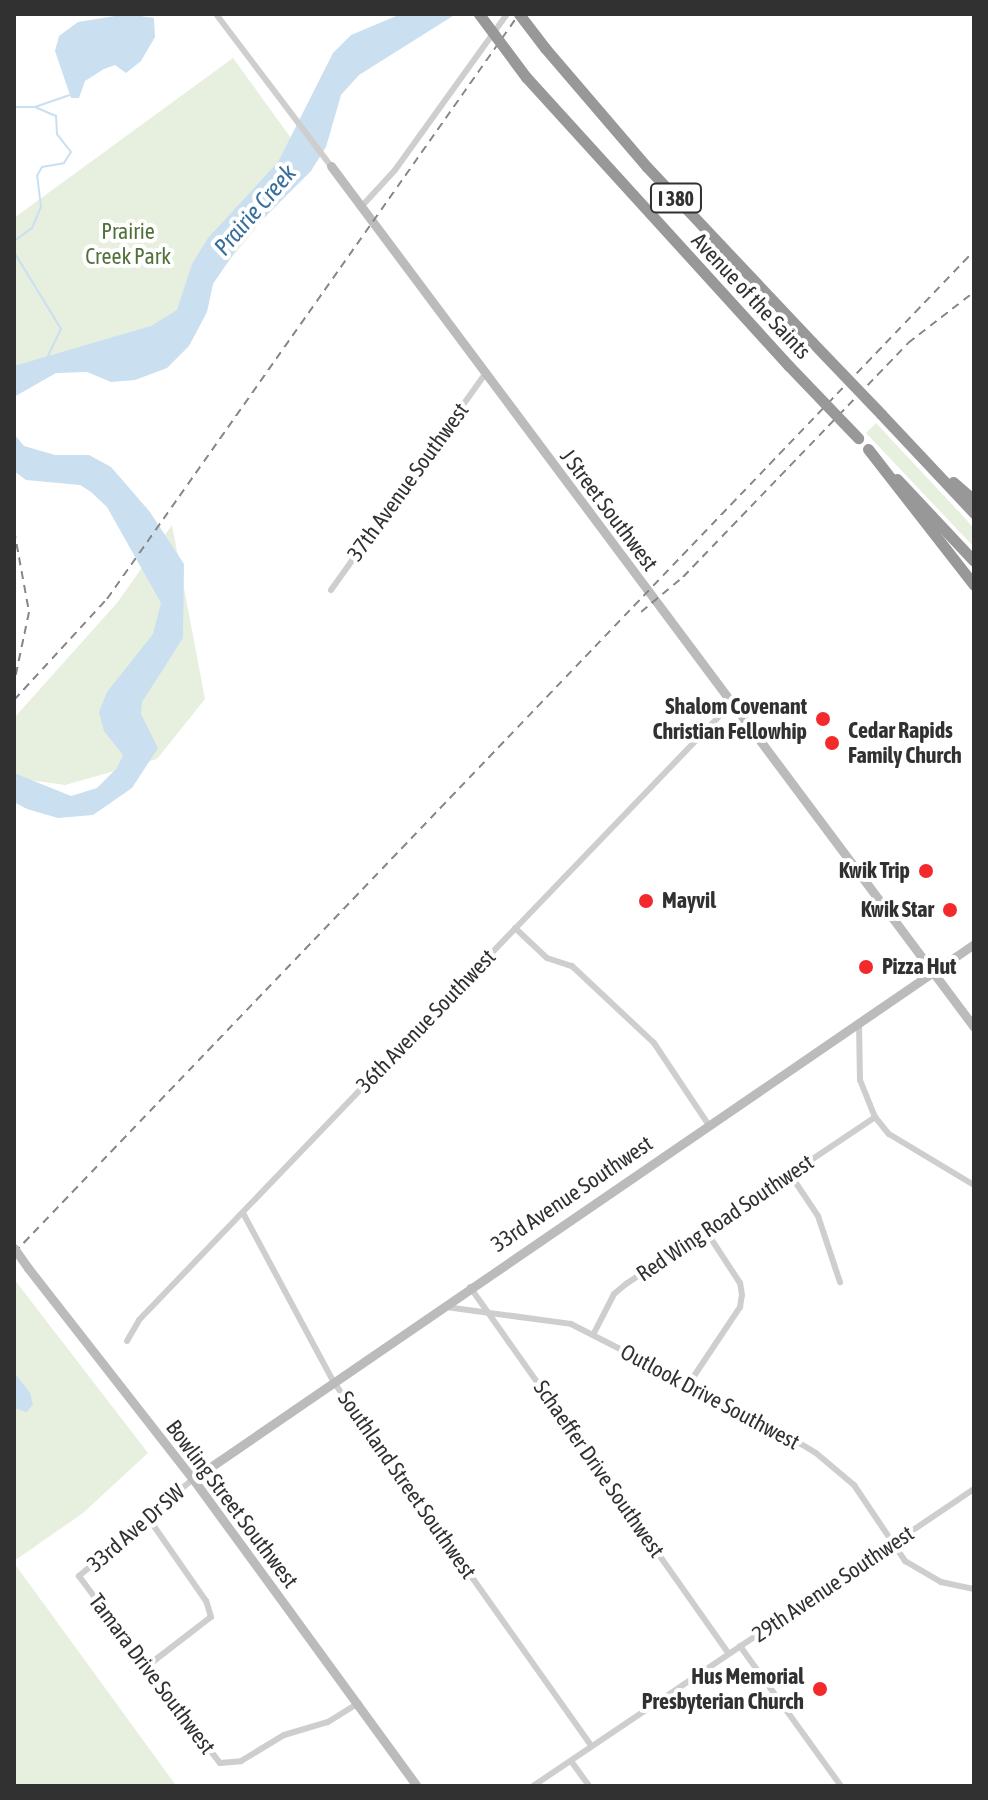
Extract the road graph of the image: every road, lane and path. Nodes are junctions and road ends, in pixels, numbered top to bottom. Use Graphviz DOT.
graph roads {
  1 [pos="216,14"];
  2 [pos="479,14"];
  3 [pos="507,14"];
  4 [pos="519,14"];
  5 [pos="331,166"];
  6 [pos="361,207"];
  7 [pos="485,374"];
  8 [pos="908,443"];
  9 [pos="868,449"];
  10 [pos="974,500"];
  11 [pos="974,513"];
  12 [pos="974,561"];
  13 [pos="974,585"];
  14 [pos="331,590"];
  15 [pos="731,704"];
  16 [pos="515,928"];
  17 [pos="974,944"];
  18 [pos="930,973"];
  19 [pos="859,1023"];
  20 [pos="974,1027"];
  21 [pos="875,1117"];
  22 [pos="708,1124"];
  23 [pos="790,1174"];
  24 [pos="974,1185"];
  25 [pos="243,1213"];
  26 [pos="706,1231"];
  27 [pos="14,1248"];
  28 [pos="840,1282"];
  29 [pos="469,1285"];
  30 [pos="440,1307"];
  31 [pos="488,1313"];
  32 [pos="593,1335"];
  33 [pos="127,1341"];
  34 [pos="333,1381"];
  35 [pos="688,1385"];
  36 [pos="193,1479"];
  37 [pos="974,1489"];
  38 [pos="149,1519"];
  39 [pos="893,1544"];
  40 [pos="79,1576"];
  41 [pos="974,1589"];
  42 [pos="740,1646"];
  43 [pos="728,1653"];
  44 [pos="146,1667"];
  45 [pos="358,1703"];
  46 [pos="591,1745"];
  47 [pos="571,1761"];
  48 [pos="417,1786"];
  49 [pos="533,1786"];
  50 [pos="589,1786"];
  51 [pos="841,1786"];
  1 -- 5 [label="street, J Street Southwest"];
  2 -- 9 [label="highway, Avenue of the Saints / I 380, bridge"];
  3 -- 6 [label="street"];
  4 -- 8 [label="highway, Avenue of the Saints / I 380, bridge"];
  5 -- 6 [label="street, J Street Southwest"];
  6 -- 7 [label="street, J Street Southwest"];
  7 -- 14 [label="street, 37th Avenue Southwest"];
  7 -- 15 [label="street, J Street Southwest"];
  8 -- 10 [label="highway"];
  8 -- 11 [label="highway, Avenue of the Saints / I 380"];
  9 -- 12 [label="highway, Avenue of the Saints / I 380"];
  9 -- 13 [label="highway"];
  15 -- 16 [label="street, 36th Avenue Southwest"];
  15 -- 18 [label="street, J Street Southwest"];
  16 -- 22 [label="street"];
  16 -- 25 [label="street, 36th Avenue Southwest"];
  17 -- 18 [label="street, 33rd Avenue Southwest"];
  18 -- 19 [label="street, 33rd Avenue Southwest"];
  18 -- 20 [label="street, J Street Southwest"];
  19 -- 21 [label="street"];
  19 -- 22 [label="street, 33rd Avenue Southwest"];
  21 -- 23 [label="street, Red Wing Road Southwest"];
  21 -- 24 [label="street"];
  22 -- 29 [label="street, 33rd Avenue Southwest"];
  23 -- 26 [label="street, Red Wing Road Southwest"];
  23 -- 28 [label="street"];
  25 -- 33 [label="street, 36th Avenue Southwest"];
  25 -- 34 [label="street, Southland Street Southwest"];
  26 -- 32 [label="street, Red Wing Road Southwest"];
  26 -- 35 [label="street"];
  27 -- 36 [label="street, Bowling Street Southwest, bridge"];
  29 -- 30 [label="street, 33rd Avenue Southwest"];
  29 -- 31 [label="street, Schaeffer Drive Southwest"];
  30 -- 31 [label="street, Outlook Drive Southwest"];
  30 -- 34 [label="street, 33rd Avenue Southwest"];
  31 -- 32 [label="street, Outlook Drive Southwest"];
  31 -- 43 [label="street, Schaeffer Drive Southwest"];
  32 -- 35 [label="street, Outlook Drive Southwest"];
  34 -- 36 [label="street, 33rd Avenue Southwest"];
  34 -- 46 [label="street, Southland Street Southwest"];
  35 -- 39 [label="street, Outlook Drive Southwest"];
  36 -- 38 [label="street, 33rd Ave Dr SW"];
  36 -- 45 [label="street, Bowling Street Southwest"];
  37 -- 39 [label="street, 29th Avenue Southwest"];
  38 -- 40 [label="street, 33rd Ave Dr SW"];
  38 -- 44 [label="street"];
  39 -- 41 [label="street, Outlook Drive Southwest"];
  39 -- 42 [label="street, 29th Avenue Southwest"];
  40 -- 44 [label="street, Tamara Drive Southwest"];
  42 -- 43 [label="street, 29th Avenue Southwest"];
  42 -- 51 [label="street"];
  43 -- 46 [label="street, 29th Avenue Southwest"];
  44 -- 45 [label="street, Tamara Drive Southwest"];
  45 -- 48 [label="street, Bowling Street Southwest"];
  46 -- 47 [label="street, 29th Avenue Southwest"];
  47 -- 49 [label="street, 29th Avenue Southwest"];
  47 -- 50 [label="street"];
}
